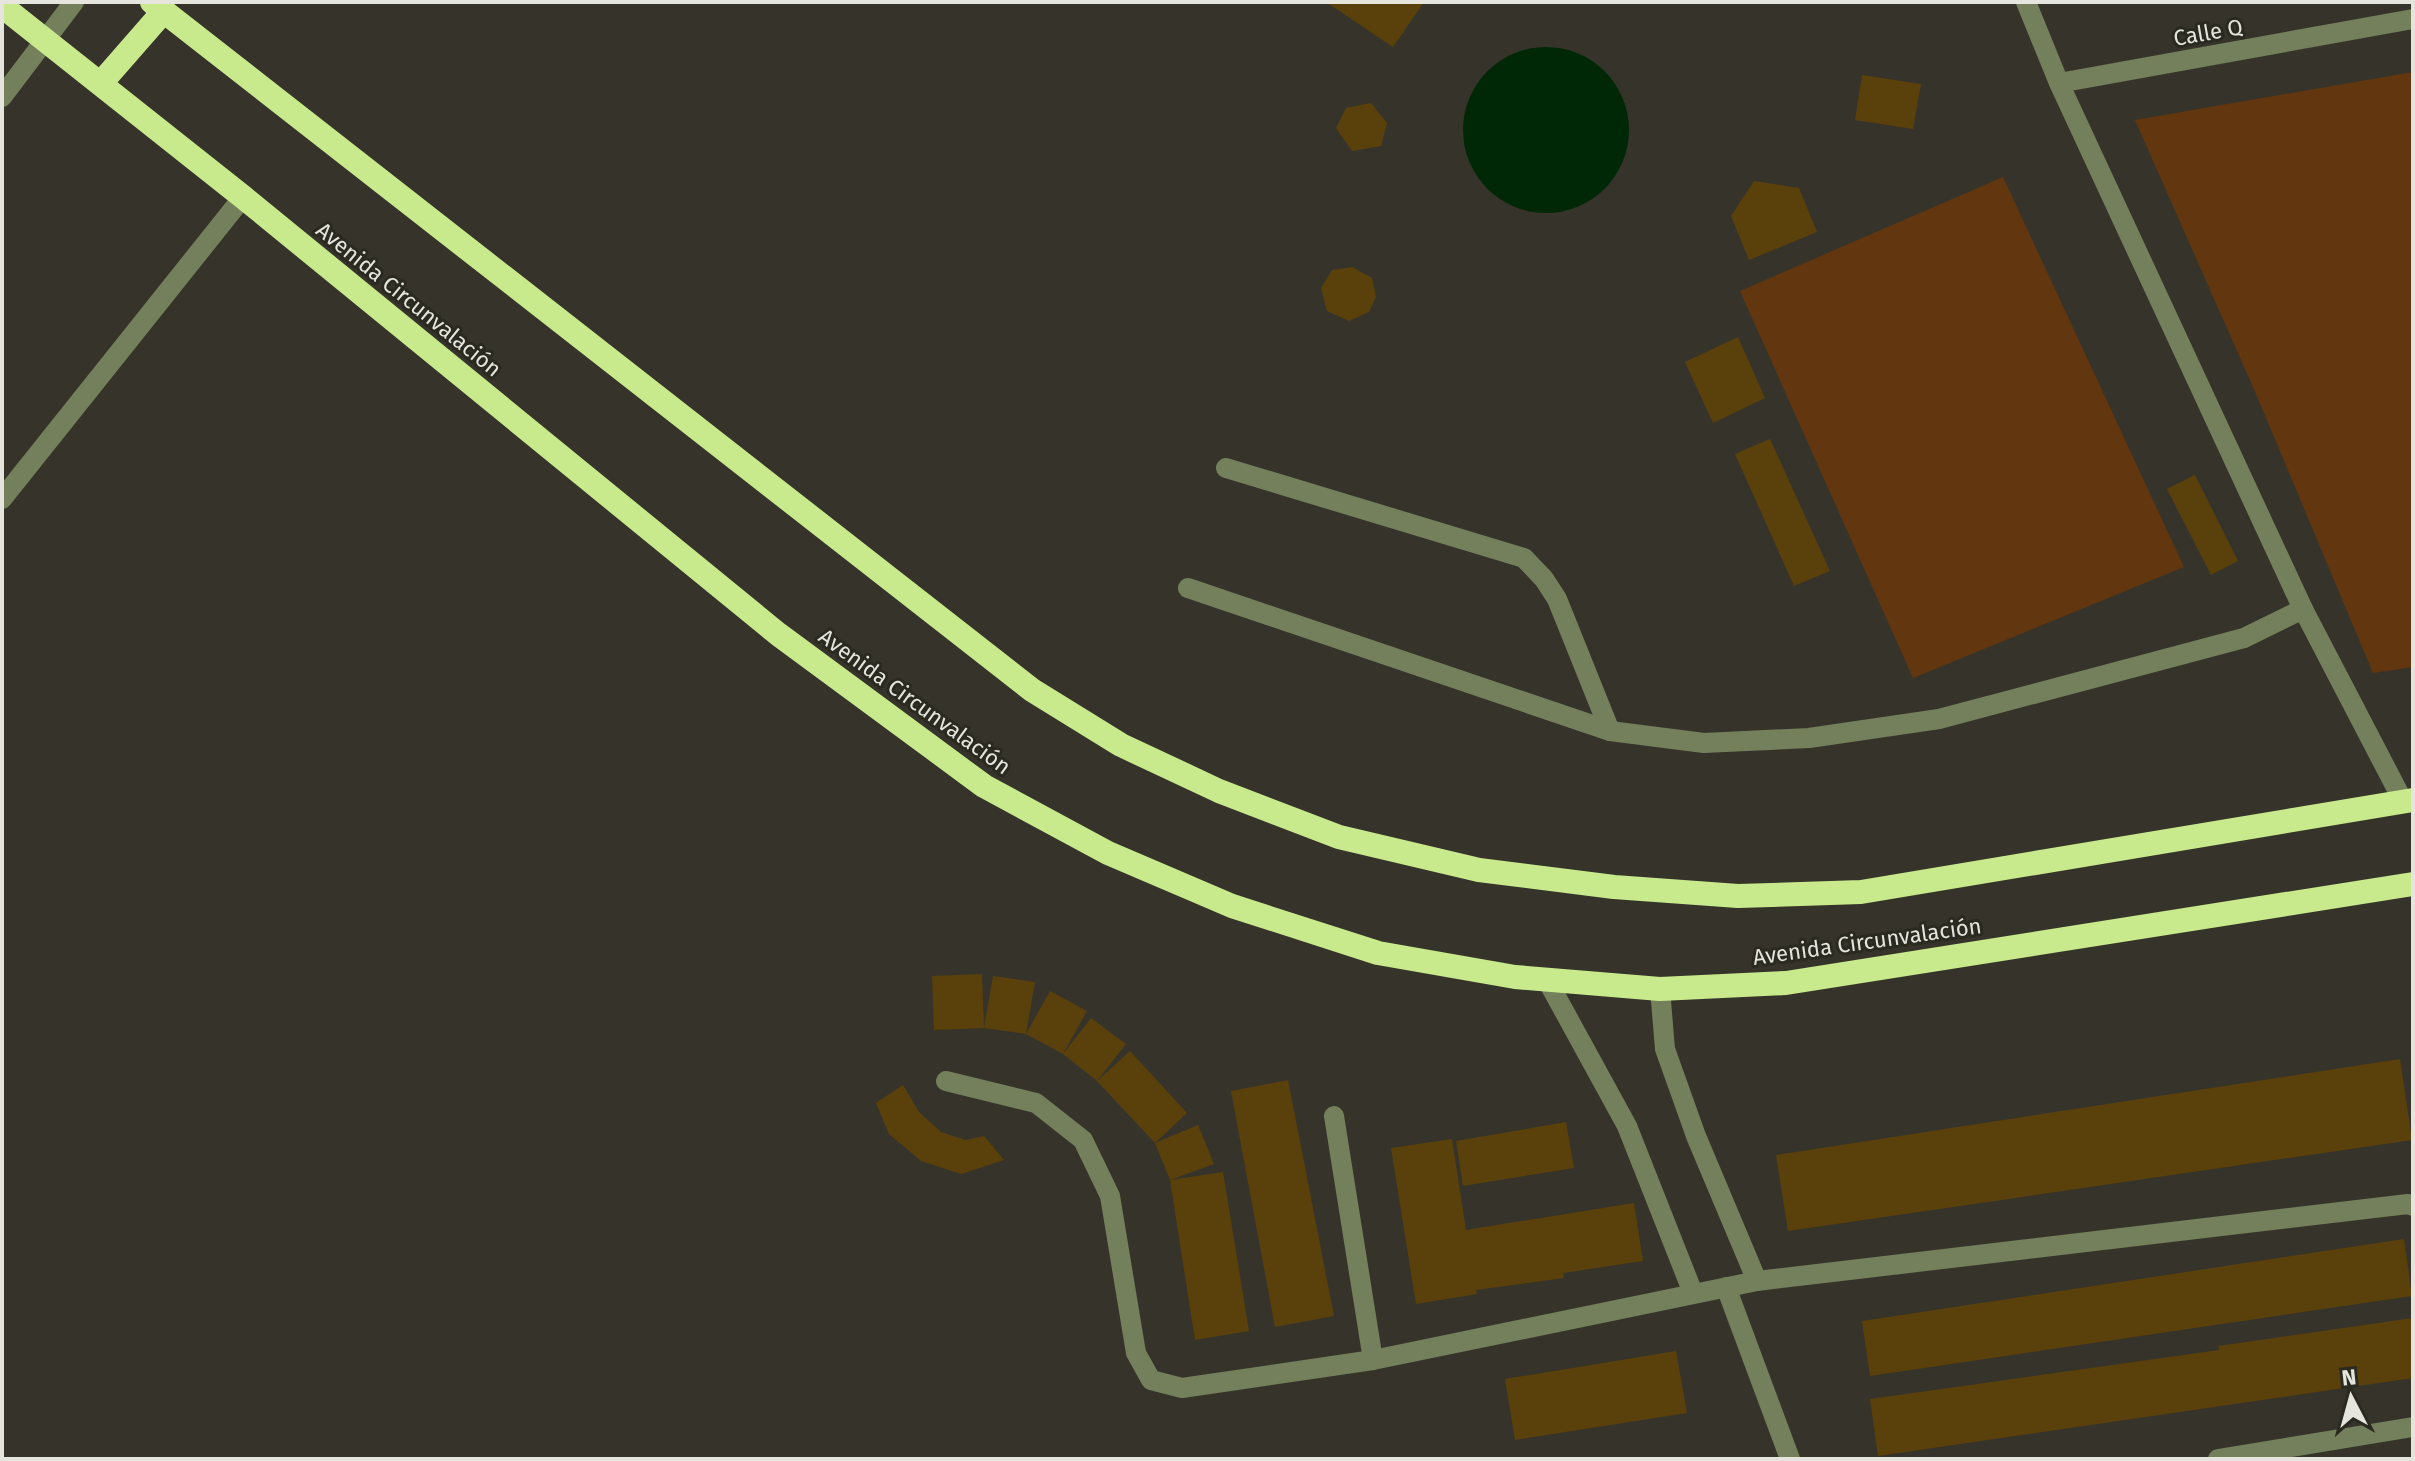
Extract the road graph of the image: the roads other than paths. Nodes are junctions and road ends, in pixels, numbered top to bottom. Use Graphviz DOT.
graph roads {
  1 [pos="74,2"];
  2 [pos="2026,2"];
  3 [pos="2,6"];
  4 [pos="157,7"];
  5 [pos="2413,19"];
  6 [pos="46,39"];
  7 [pos="101,83"];
  8 [pos="2059,83"];
  9 [pos="2,97"];
  10 [pos="243,197"];
  11 [pos="1226,468"];
  12 [pos="2,499"];
  13 [pos="1188,588"];
  14 [pos="2303,609"];
  15 [pos="1610,731"];
  16 [pos="2408,800"];
  17 [pos="2413,884"];
  18 [pos="1547,980"];
  19 [pos="1660,989"];
  20 [pos="946,1081"];
  21 [pos="1334,1116"];
  22 [pos="2413,1206"];
  23 [pos="1757,1281"];
  24 [pos="1726,1287"];
  25 [pos="1693,1293"];
  26 [pos="1373,1360"];
  27 [pos="2413,1427"];
  28 [pos="1790,1459"];
  29 [pos="2218,1459"];
  1 -- 6 [label="street"];
  2 -- 8 [label="street"];
  3 -- 6 [label="highway, Avenida Circunvalación"];
  4 -- 7 [label="highway"];
  4 -- 16 [label="highway"];
  5 -- 8 [label="street, Calle Q"];
  6 -- 7 [label="highway, Avenida Circunvalación"];
  6 -- 9 [label="street"];
  7 -- 10 [label="highway, Avenida Circunvalación"];
  8 -- 14 [label="street"];
  10 -- 12 [label="street"];
  10 -- 18 [label="highway, Avenida Circunvalación"];
  11 -- 15 [label="street"];
  13 -- 15 [label="street"];
  14 -- 15 [label="street"];
  14 -- 16 [label="street"];
  17 -- 19 [label="highway, Avenida Circunvalación"];
  18 -- 19 [label="highway, Avenida Circunvalación"];
  18 -- 25 [label="street"];
  19 -- 23 [label="street"];
  20 -- 26 [label="street"];
  21 -- 26 [label="street"];
  22 -- 23 [label="street"];
  23 -- 24 [label="street"];
  24 -- 25 [label="street"];
  24 -- 28 [label="street"];
  25 -- 26 [label="street"];
  27 -- 29 [label="street"];
}
